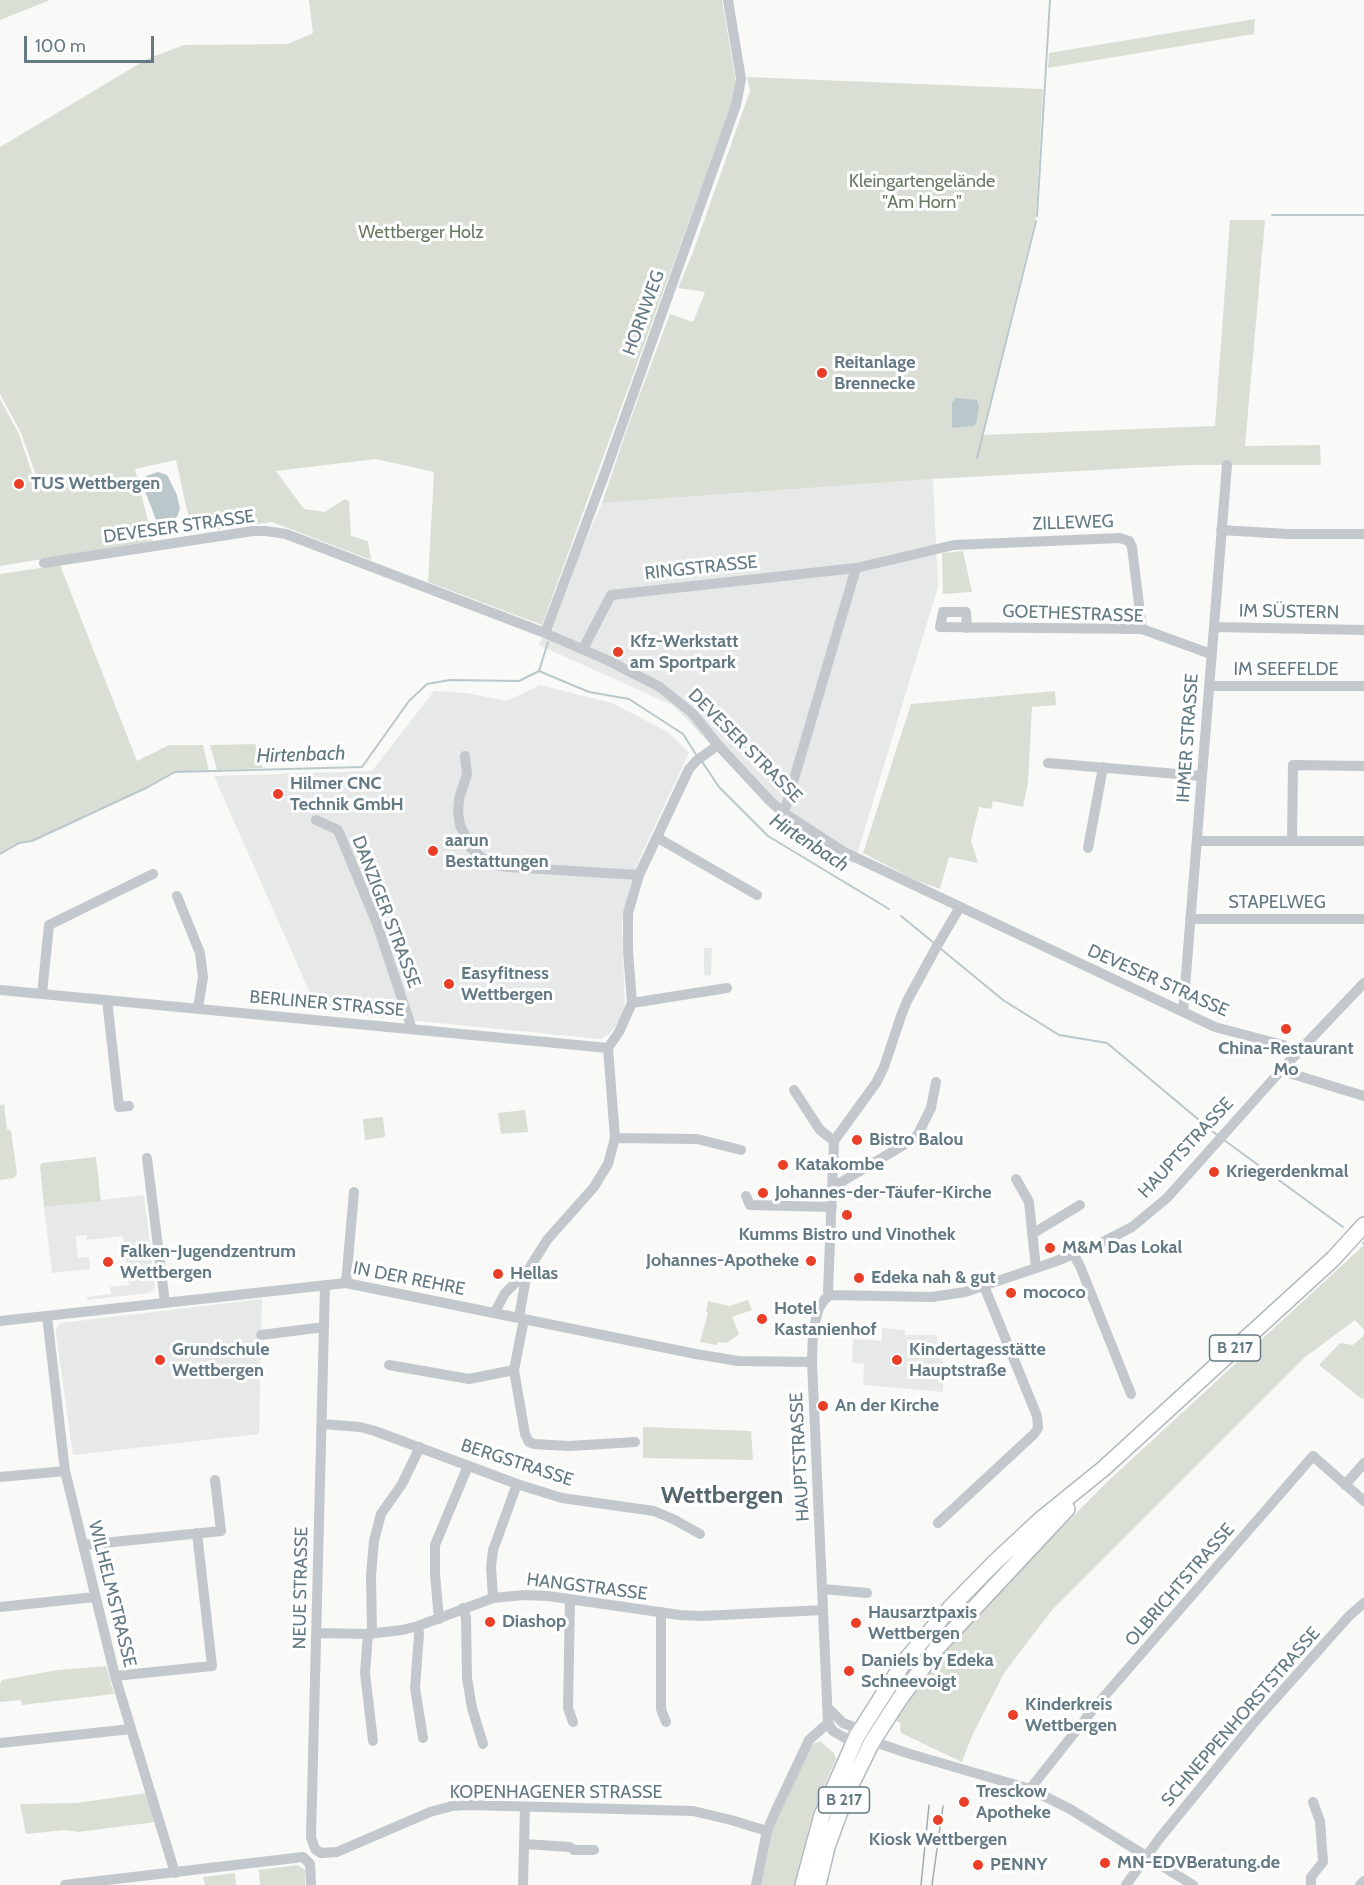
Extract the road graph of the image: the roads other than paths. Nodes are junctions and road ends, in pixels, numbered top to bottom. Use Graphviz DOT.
graph roads {
  1 [pos="728,0"];
  2 [pos="1227,465"];
  3 [pos="1221,530"];
  4 [pos="1364,534"];
  5 [pos="929,550"];
  6 [pos="44,563"];
  7 [pos="856,568"];
  8 [pos="1214,627"];
  9 [pos="967,628"];
  10 [pos="1142,629"];
  11 [pos="1364,630"];
  12 [pos="545,633"];
  13 [pos="583,649"];
  14 [pos="1211,654"];
  15 [pos="1209,686"];
  16 [pos="1364,686"];
  17 [pos="718,745"];
  18 [pos="465,756"];
  19 [pos="1048,763"];
  20 [pos="1364,766"];
  21 [pos="1102,768"];
  22 [pos="1202,776"];
  23 [pos="784,813"];
  24 [pos="316,820"];
  25 [pos="658,838"];
  26 [pos="1197,840"];
  27 [pos="1292,841"];
  28 [pos="1364,841"];
  29 [pos="1088,848"];
  30 [pos="153,874"];
  31 [pos="639,874"];
  32 [pos="757,894"];
  33 [pos="177,896"];
  34 [pos="960,907"];
  35 [pos="1190,919"];
  36 [pos="1364,919"];
  37 [pos="1364,983"];
  38 [pos="727,988"];
  39 [pos="0,990"];
  40 [pos="42,994"];
  41 [pos="107,1000"];
  42 [pos="633,1003"];
  43 [pos="198,1008"];
  44 [pos="1183,1012"];
  45 [pos="411,1029"];
  46 [pos="608,1048"];
  47 [pos="1296,1055"];
  48 [pos="1284,1066"];
  49 [pos="936,1082"];
  50 [pos="794,1090"];
  51 [pos="1364,1096"];
  52 [pos="129,1106"];
  53 [pos="615,1138"];
  54 [pos="834,1141"];
  55 [pos="741,1150"];
  56 [pos="147,1158"];
  57 [pos="1016,1179"];
  58 [pos="833,1187"];
  59 [pos="354,1192"];
  60 [pos="746,1196"];
  61 [pos="1080,1205"];
  62 [pos="832,1207"];
  63 [pos="1364,1225"];
  64 [pos="1032,1234"];
  65 [pos="1073,1254"];
  66 [pos="1036,1268"];
  67 [pos="527,1272"];
  68 [pos="346,1283"];
  69 [pos="325,1285"];
  70 [pos="984,1286"];
  71 [pos="830,1295"];
  72 [pos="165,1303"];
  73 [pos="495,1312"];
  74 [pos="47,1316"];
  75 [pos="522,1318"];
  76 [pos="0,1321"];
  77 [pos="324,1327"];
  78 [pos="261,1335"];
  79 [pos="812,1362"];
  80 [pos="389,1365"];
  81 [pos="514,1370"];
  82 [pos="1131,1394"];
  83 [pos="322,1424"];
  84 [pos="635,1442"];
  85 [pos="420,1447"];
  86 [pos="1364,1463"];
  87 [pos="468,1466"];
  88 [pos="1103,1469"];
  89 [pos="65,1471"];
  90 [pos="0,1477"];
  91 [pos="215,1480"];
  92 [pos="517,1484"];
  93 [pos="1346,1485"];
  94 [pos="1364,1501"];
  95 [pos="938,1523"];
  96 [pos="197,1533"];
  97 [pos="700,1534"];
  98 [pos="84,1545"];
  99 [pos="823,1590"];
  100 [pos="867,1593"];
  101 [pos="95,1597"];
  102 [pos="493,1598"];
  103 [pos="570,1600"];
  104 [pos="1364,1603"];
  105 [pos="0,1607"];
  106 [pos="463,1608"];
  107 [pos="823,1610"];
  108 [pos="661,1613"];
  109 [pos="439,1619"];
  110 [pos="418,1626"];
  111 [pos="317,1633"];
  112 [pos="370,1633"];
  113 [pos="116,1676"];
  114 [pos="827,1707"];
  115 [pos="573,1722"];
  116 [pos="666,1722"];
  117 [pos="828,1723"];
  118 [pos="131,1729"];
  119 [pos="857,1736"];
  120 [pos="423,1738"];
  121 [pos="373,1742"];
  122 [pos="872,1742"];
  123 [pos="0,1743"];
  124 [pos="483,1744"];
  125 [pos="1030,1789"];
  126 [pos="1313,1802"];
  127 [pos="525,1807"];
  128 [pos="767,1832"];
  129 [pos="524,1844"];
  130 [pos="315,1849"];
  131 [pos="594,1850"];
  132 [pos="1147,1855"];
  133 [pos="169,1878"];
  134 [pos="1364,1881"];
  135 [pos="65,1885"];
  136 [pos="311,1885"];
  137 [pos="523,1885"];
  138 [pos="756,1885"];
  139 [pos="803,1885"];
  140 [pos="818,1885"];
  141 [pos="1126,1885"];
  142 [pos="1193,1885"];
  143 [pos="1311,1885"];
  144 [pos="1360,1885"];
  1 -- 12 [label="street, HORNWEG"];
  2 -- 3 [label="street, IHMER STRASSE"];
  3 -- 4 [label="street"];
  3 -- 8 [label="street, IHMER STRASSE"];
  5 -- 7 [label="street, RINGSTRASSE"];
  5 -- 10 [label="street, ZILLEWEG"];
  6 -- 12 [label="street, DEVESER STRASSE"];
  7 -- 13 [label="street, RINGSTRASSE"];
  7 -- 23 [label="street"];
  8 -- 11 [label="street, IM SÜSTERN"];
  8 -- 14 [label="street, IHMER STRASSE"];
  9 -- 10 [label="street, GOETHESTRASSE"];
  10 -- 14 [label="street, GOETHESTRASSE"];
  12 -- 13 [label="street, DEVESER STRASSE"];
  13 -- 17 [label="street, DEVESER STRASSE"];
  14 -- 15 [label="street, IHMER STRASSE"];
  15 -- 16 [label="street, IM SEEFELDE"];
  15 -- 22 [label="street, IHMER STRASSE"];
  17 -- 23 [label="street, DEVESER STRASSE"];
  17 -- 25 [label="street"];
  18 -- 31 [label="street"];
  19 -- 21 [label="street"];
  20 -- 27 [label="street"];
  21 -- 22 [label="street"];
  21 -- 29 [label="street"];
  22 -- 26 [label="street, IHMER STRASSE"];
  23 -- 34 [label="street, DEVESER STRASSE"];
  24 -- 45 [label="street, DANZIGER STRASSE"];
  25 -- 31 [label="street"];
  25 -- 32 [label="street"];
  26 -- 27 [label="street"];
  26 -- 35 [label="street, IHMER STRASSE"];
  27 -- 28 [label="street"];
  30 -- 40 [label="street"];
  31 -- 42 [label="street"];
  33 -- 43 [label="street"];
  34 -- 44 [label="street, DEVESER STRASSE"];
  34 -- 54 [label="street"];
  35 -- 36 [label="street, STAPELWEG"];
  35 -- 44 [label="street, IHMER STRASSE"];
  37 -- 47 [label="street, HAUPTSTRASSE"];
  38 -- 42 [label="street"];
  39 -- 40 [label="street, BERLINER STRASSE"];
  40 -- 41 [label="street, BERLINER STRASSE"];
  41 -- 43 [label="street, BERLINER STRASSE"];
  41 -- 52 [label="street"];
  42 -- 46 [label="street"];
  43 -- 45 [label="street, BERLINER STRASSE"];
  44 -- 47 [label="street, DEVESER STRASSE"];
  45 -- 46 [label="street, BERLINER STRASSE"];
  46 -- 53 [label="street"];
  47 -- 48 [label="street, HAUPTSTRASSE"];
  48 -- 51 [label="street"];
  48 -- 65 [label="street, HAUPTSTRASSE"];
  49 -- 58 [label="street"];
  50 -- 54 [label="street"];
  53 -- 55 [label="street"];
  53 -- 67 [label="street"];
  54 -- 58 [label="street"];
  56 -- 72 [label="street"];
  57 -- 64 [label="street"];
  58 -- 62 [label="street"];
  59 -- 68 [label="street"];
  60 -- 62 [label="street"];
  61 -- 64 [label="street"];
  62 -- 71 [label="street"];
  63 -- 88 [label="main road, B 217"];
  64 -- 66 [label="street"];
  65 -- 66 [label="street, HAUPTSTRASSE"];
  65 -- 82 [label="street"];
  66 -- 70 [label="street, HAUPTSTRASSE"];
  67 -- 73 [label="street"];
  67 -- 75 [label="street"];
  68 -- 69 [label="street, IN DER REHRE"];
  68 -- 73 [label="street, IN DER REHRE"];
  69 -- 72 [label="street, IN DER REHRE"];
  69 -- 77 [label="street, NEUE STRASSE"];
  70 -- 71 [label="street, HAUPTSTRASSE"];
  70 -- 95 [label="street"];
  71 -- 79 [label="street, HAUPTSTRASSE"];
  72 -- 74 [label="street, IN DER REHRE"];
  73 -- 75 [label="street, IN DER REHRE"];
  74 -- 76 [label="street, IN DER REHRE"];
  74 -- 89 [label="street, WILHELMSTRASSE"];
  75 -- 79 [label="street, IN DER REHRE"];
  75 -- 81 [label="street"];
  77 -- 78 [label="street"];
  77 -- 83 [label="street, NEUE STRASSE"];
  79 -- 99 [label="street, HAUPTSTRASSE"];
  80 -- 81 [label="street"];
  81 -- 84 [label="street"];
  83 -- 85 [label="street, BERGSTRASSE"];
  83 -- 111 [label="street, NEUE STRASSE"];
  85 -- 87 [label="street, BERGSTRASSE"];
  85 -- 112 [label="street"];
  86 -- 93 [label="street"];
  87 -- 92 [label="street, BERGSTRASSE"];
  87 -- 109 [label="street"];
  88 -- 119 [label="main road, B 217"];
  88 -- 122 [label="main road, B 217"];
  89 -- 90 [label="street"];
  89 -- 98 [label="street, WILHELMSTRASSE"];
  91 -- 96 [label="street"];
  92 -- 97 [label="street, BERGSTRASSE"];
  92 -- 102 [label="street"];
  93 -- 94 [label="street, OLBRICHTSTRASSE"];
  93 -- 125 [label="street, OLBRICHTSTRASSE"];
  96 -- 98 [label="street"];
  96 -- 113 [label="street"];
  98 -- 101 [label="street, WILHELMSTRASSE"];
  99 -- 100 [label="street"];
  99 -- 107 [label="street, HAUPTSTRASSE"];
  101 -- 105 [label="street"];
  101 -- 113 [label="street, WILHELMSTRASSE"];
  102 -- 103 [label="street, HANGSTRASSE"];
  102 -- 106 [label="street, HANGSTRASSE"];
  103 -- 108 [label="street, HANGSTRASSE"];
  103 -- 115 [label="street"];
  104 -- 132 [label="street, SCHNEPPENHORSTSTRASSE"];
  106 -- 109 [label="street, HANGSTRASSE"];
  106 -- 124 [label="street"];
  107 -- 108 [label="street, HANGSTRASSE"];
  107 -- 114 [label="street, HAUPTSTRASSE"];
  108 -- 116 [label="street"];
  109 -- 110 [label="street, HANGSTRASSE"];
  110 -- 112 [label="street, HANGSTRASSE"];
  110 -- 120 [label="street"];
  111 -- 112 [label="street, HANGSTRASSE"];
  111 -- 130 [label="street, NEUE STRASSE"];
  112 -- 121 [label="street"];
  113 -- 118 [label="street, WILHELMSTRASSE"];
  114 -- 117 [label="street, HAUPTSTRASSE"];
  114 -- 119 [label="street"];
  117 -- 119 [label="street"];
  117 -- 128 [label="street"];
  118 -- 123 [label="street"];
  118 -- 133 [label="street, WILHELMSTRASSE"];
  119 -- 122 [label="street"];
  119 -- 139 [label="main road, B 217"];
  122 -- 125 [label="street"];
  122 -- 140 [label="main road, B 217"];
  125 -- 132 [label="street"];
  126 -- 143 [label="street"];
  127 -- 128 [label="street, KOPENHAGENER STRASSE"];
  127 -- 129 [label="street"];
  127 -- 130 [label="street, KOPENHAGENER STRASSE"];
  128 -- 138 [label="street"];
  129 -- 131 [label="street"];
  129 -- 137 [label="street"];
  132 -- 141 [label="street, SCHNEPPENHORSTSTRASSE"];
  132 -- 142 [label="street"];
  133 -- 135 [label="street"];
  133 -- 136 [label="street"];
  134 -- 144 [label="street"];
}
